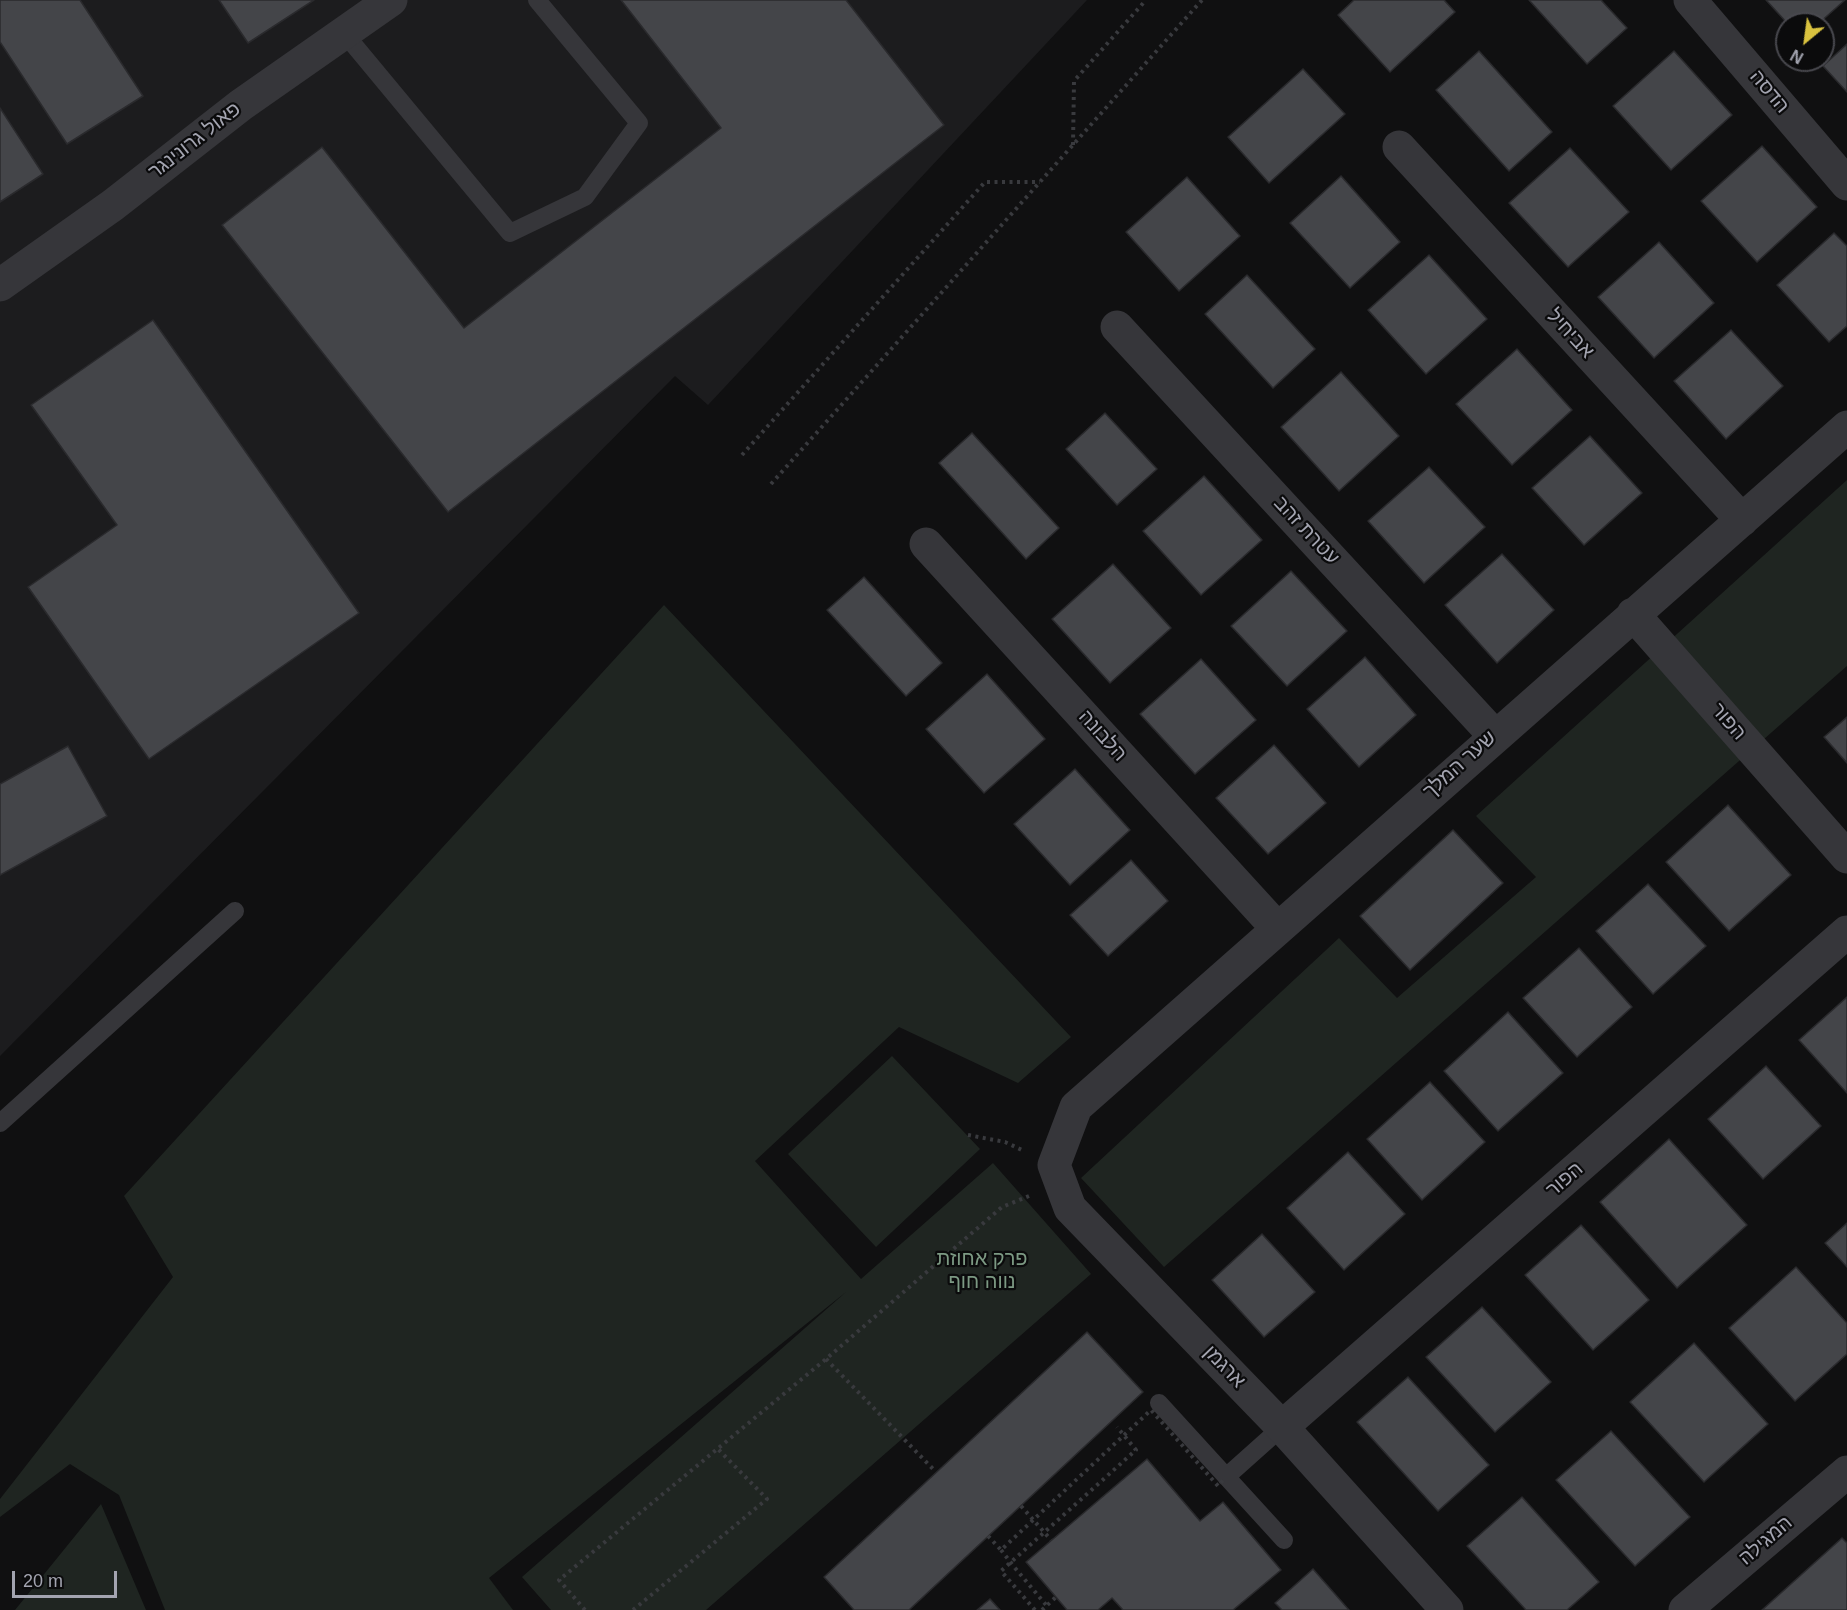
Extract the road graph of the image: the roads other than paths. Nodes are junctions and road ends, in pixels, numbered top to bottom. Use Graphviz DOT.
graph roads {
  1 [pos="391,0"];
  2 [pos="537,0"];
  3 [pos="1690,0"];
  4 [pos="344,33"];
  5 [pos="1399,147"];
  6 [pos="1847,184"];
  7 [pos="0,285"];
  8 [pos="1117,327"];
  9 [pos="1847,427"];
  10 [pos="1742,520"];
  11 [pos="926,544"];
  12 [pos="1633,614"];
  13 [pos="1494,735"];
  14 [pos="1847,857"];
  15 [pos="235,911"];
  16 [pos="1277,928"];
  17 [pos="1847,932"];
  18 [pos="0,1123"];
  19 [pos="1054,1166"];
  20 [pos="1159,1403"];
  21 [pos="1282,1427"];
  22 [pos="1847,1472"];
  23 [pos="1226,1477"];
  24 [pos="1284,1540"];
  25 [pos="1447,1610"];
  26 [pos="1685,1610"];
  1 -- 4 [label="street, פאול גרונינגר"];
  2 -- 4 [label="lane"];
  3 -- 6 [label="street, הדסה"];
  4 -- 7 [label="street, פאול גרונינגר"];
  5 -- 10 [label="street, אביחיל"];
  8 -- 13 [label="street, עטרת זהב"];
  9 -- 10 [label="street, שער המלך"];
  10 -- 12 [label="street, שער המלך"];
  11 -- 16 [label="street, הלבונה"];
  12 -- 13 [label="street, שער המלך"];
  12 -- 14 [label="street, הפור"];
  13 -- 16 [label="street, שער המלך"];
  15 -- 18 [label="lane"];
  16 -- 19 [label="street, שער המלך"];
  17 -- 21 [label="street, הפור"];
  19 -- 21 [label="street, ארגמן"];
  20 -- 23 [label="lane"];
  21 -- 23 [label="lane"];
  21 -- 25 [label="street, ארגמן"];
  22 -- 26 [label="street, המגילה"];
  23 -- 24 [label="lane"];
}
